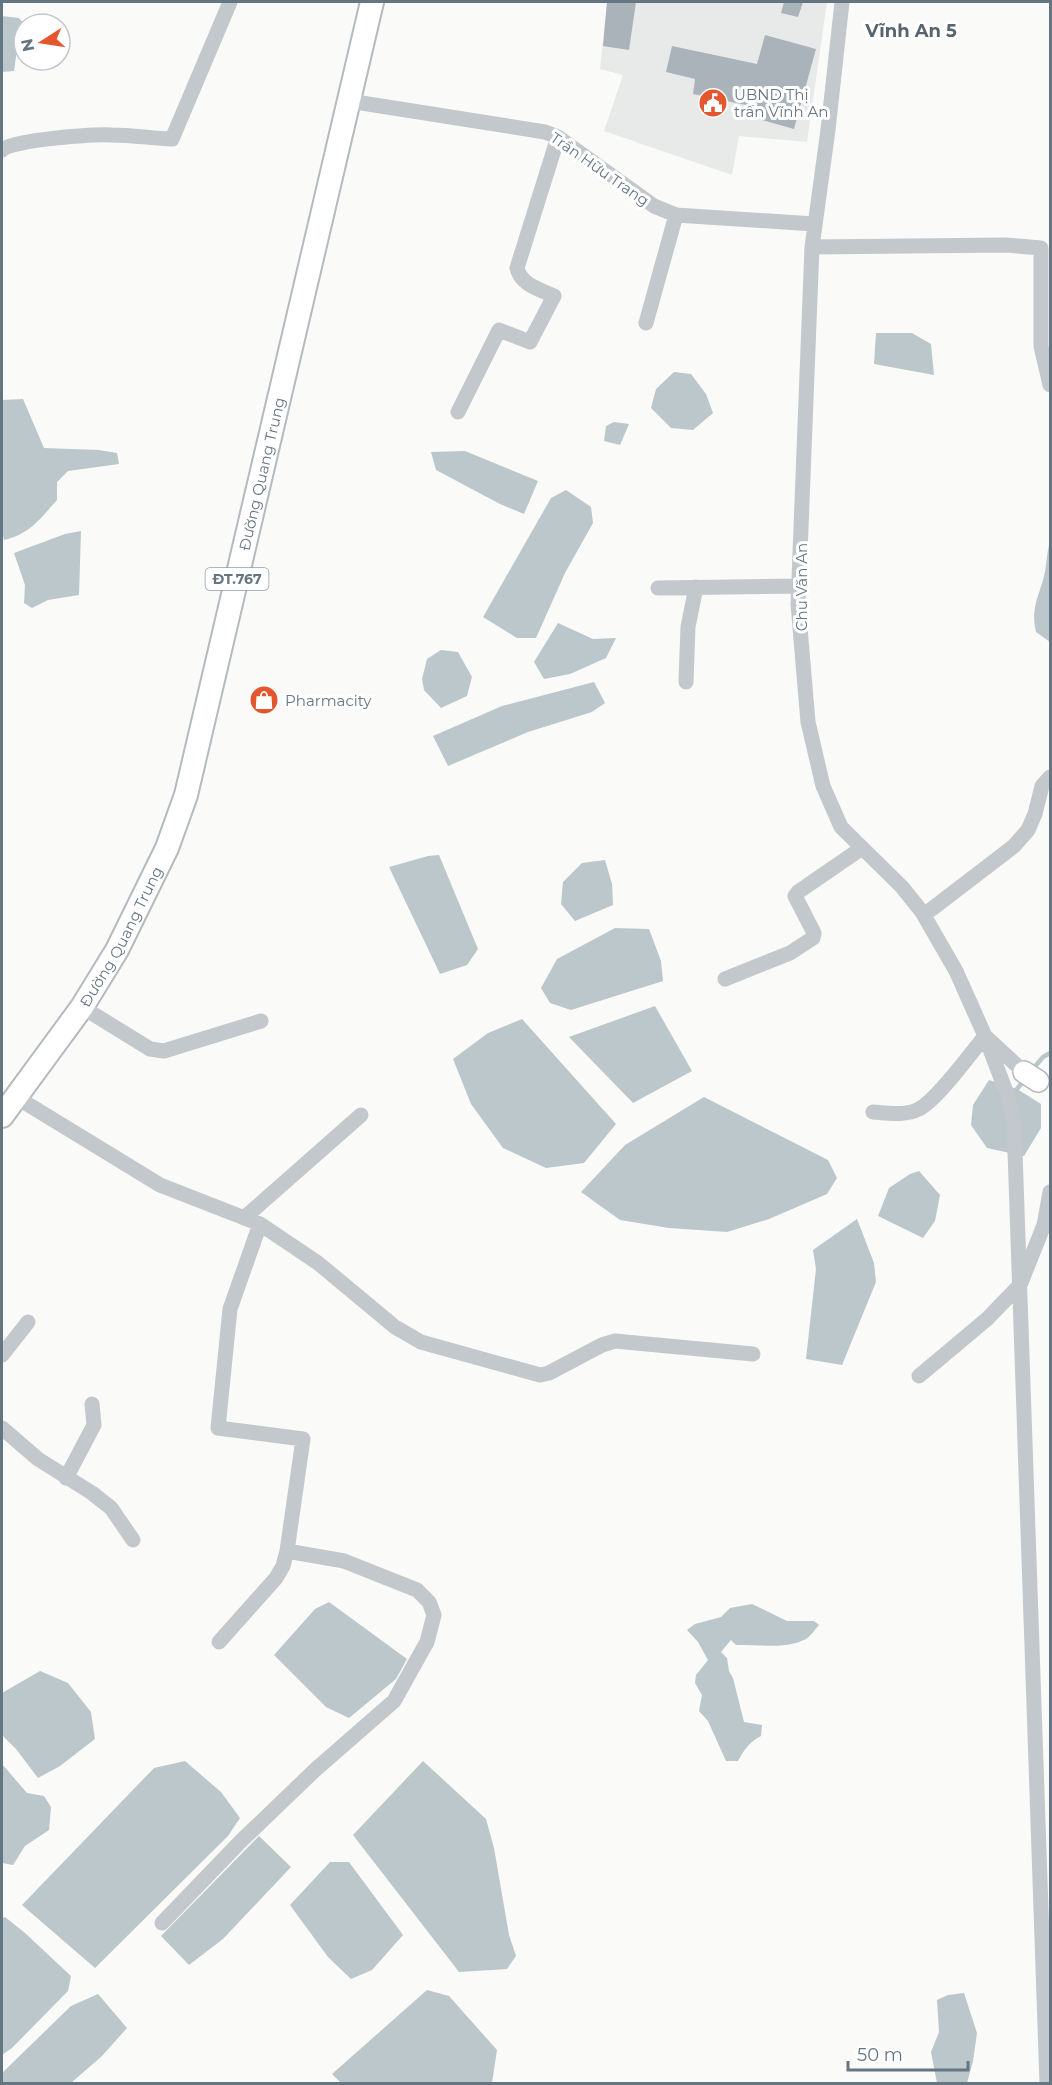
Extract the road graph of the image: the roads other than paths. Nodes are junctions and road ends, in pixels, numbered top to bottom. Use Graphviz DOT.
graph roads {
  1 [pos="230,2"];
  2 [pos="372,2"];
  3 [pos="842,2"];
  4 [pos="349,100"];
  5 [pos="558,137"];
  6 [pos="2,150"];
  7 [pos="676,215"];
  8 [pos="814,224"];
  9 [pos="812,246"];
  10 [pos="646,323"];
  11 [pos="1050,385"];
  12 [pos="458,412"];
  13 [pos="799,586"];
  14 [pos="696,587"];
  15 [pos="658,588"];
  16 [pos="686,682"];
  17 [pos="1050,777"];
  18 [pos="862,848"];
  19 [pos="924,915"];
  20 [pos="725,979"];
  21 [pos="82,1007"];
  22 [pos="261,1021"];
  23 [pos="985,1036"];
  24 [pos="1037,1080"];
  25 [pos="16,1097"];
  26 [pos="873,1112"];
  27 [pos="362,1115"];
  28 [pos="2,1116"];
  29 [pos="1050,1192"];
  30 [pos="244,1218"];
  31 [pos="260,1224"];
  32 [pos="1020,1285"];
  33 [pos="28,1322"];
  34 [pos="753,1354"];
  35 [pos="2,1355"];
  36 [pos="919,1376"];
  37 [pos="92,1404"];
  38 [pos="2,1428"];
  39 [pos="66,1478"];
  40 [pos="133,1540"];
  41 [pos="287,1551"];
  42 [pos="219,1642"];
  43 [pos="1044,1786"];
  44 [pos="162,1923"];
  45 [pos="1047,2084"];
  1 -- 6 [label="street"];
  2 -- 4 [label="main road, Đường Quang Trung / ĐT.767"];
  3 -- 8 [label="street, Chu Văn An"];
  4 -- 5 [label="street, Trần Hữu Trang"];
  4 -- 21 [label="main road, Đường Quang Trung / ĐT.767"];
  5 -- 7 [label="street, Trần Hữu Trang"];
  5 -- 12 [label="street"];
  7 -- 8 [label="street, Trần Hữu Trang"];
  7 -- 10 [label="street"];
  8 -- 9 [label="street, Chu Văn An"];
  9 -- 11 [label="street"];
  9 -- 13 [label="street, Chu Văn An"];
  13 -- 14 [label="street"];
  13 -- 18 [label="street, Chu Văn An"];
  14 -- 15 [label="street"];
  14 -- 16 [label="street"];
  17 -- 19 [label="street"];
  18 -- 19 [label="street, Chu Văn An"];
  18 -- 20 [label="street"];
  19 -- 23 [label="street, Chu Văn An"];
  21 -- 22 [label="street"];
  21 -- 25 [label="main road, Đường Quang Trung / ĐT.767"];
  23 -- 24 [label="street, Chu Văn An"];
  23 -- 26 [label="street"];
  23 -- 32 [label="street"];
  25 -- 28 [label="main road, Đường Quang Trung / ĐT.767"];
  25 -- 30 [label="street"];
  27 -- 30 [label="street"];
  29 -- 32 [label="street"];
  30 -- 31 [label="street"];
  31 -- 34 [label="street"];
  31 -- 41 [label="street"];
  32 -- 36 [label="street"];
  32 -- 43 [label="street"];
  33 -- 35 [label="street"];
  37 -- 39 [label="street"];
  38 -- 39 [label="street"];
  39 -- 40 [label="street"];
  41 -- 42 [label="street"];
  41 -- 44 [label="street"];
  43 -- 45 [label="street"];
}
